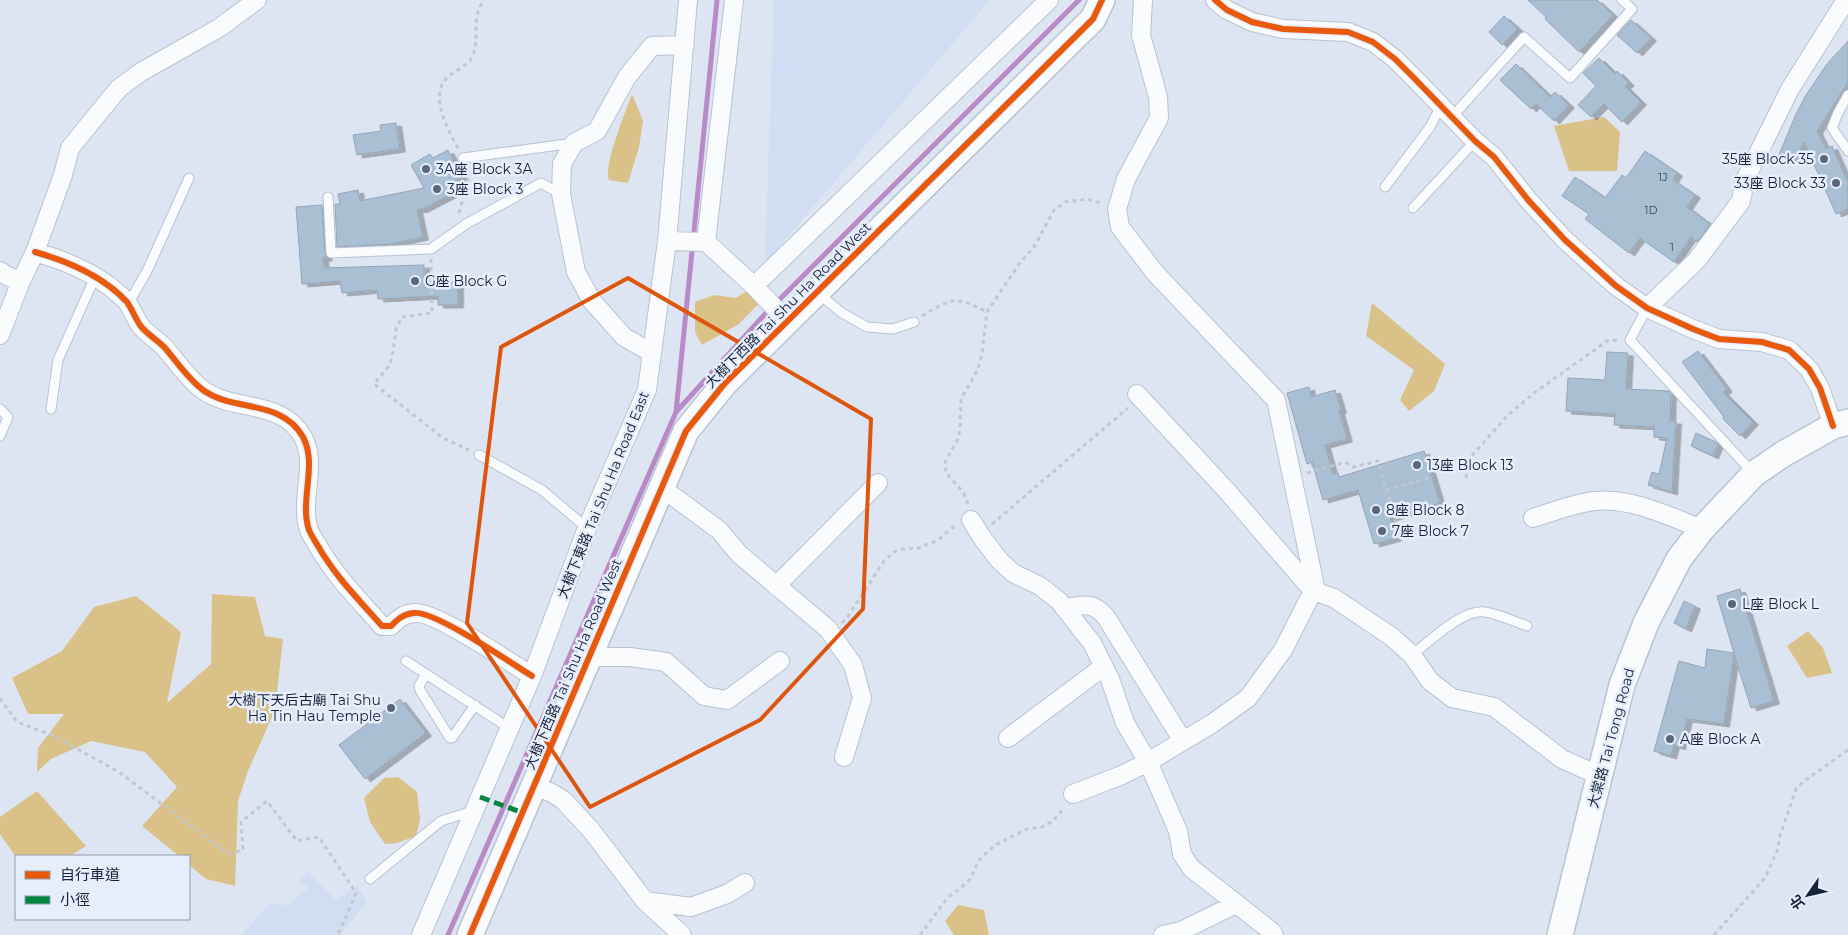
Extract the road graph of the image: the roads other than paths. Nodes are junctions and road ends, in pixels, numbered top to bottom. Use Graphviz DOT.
graph roads {
  1 [pos="257,0"];
  2 [pos="688,0"];
  3 [pos="734,0"];
  4 [pos="1049,0"];
  5 [pos="1102,0"];
  6 [pos="1143,0"];
  7 [pos="1215,0"];
  8 [pos="1622,0"];
  9 [pos="1846,0"];
  10 [pos="685,45"];
  11 [pos="1848,95"];
  12 [pos="1446,112"];
  13 [pos="1475,142"];
  14 [pos="574,143"];
  15 [pos="1848,152"];
  16 [pos="463,158"];
  17 [pos="189,178"];
  18 [pos="1385,187"];
  19 [pos="561,194"];
  20 [pos="328,197"];
  21 [pos="1413,208"];
  22 [pos="671,241"];
  23 [pos="703,242"];
  24 [pos="35,252"];
  25 [pos="0,271"];
  26 [pos="95,277"];
  27 [pos="21,281"];
  28 [pos="754,286"];
  29 [pos="817,292"];
  30 [pos="128,304"];
  31 [pos="1647,308"];
  32 [pos="787,321"];
  33 [pos="914,322"];
  34 [pos="0,335"];
  35 [pos="652,353"];
  36 [pos="1137,394"];
  37 [pos="0,409"];
  38 [pos="51,409"];
  39 [pos="1841,424"];
  40 [pos="0,436"];
  41 [pos="479,455"];
  42 [pos="1754,474"];
  43 [pos="878,483"];
  44 [pos="662,488"];
  45 [pos="1533,518"];
  46 [pos="971,520"];
  47 [pos="587,528"];
  48 [pos="1702,529"];
  49 [pos="776,586"];
  50 [pos="1314,591"];
  51 [pos="1065,608"];
  52 [pos="1526,626"];
  53 [pos="1412,655"];
  54 [pos="590,657"];
  55 [pos="406,660"];
  56 [pos="780,661"];
  57 [pos="1106,670"];
  58 [pos="426,674"];
  59 [pos="532,676"];
  60 [pos="475,705"];
  61 [pos="510,728"];
  62 [pos="1008,738"];
  63 [pos="1183,741"];
  64 [pos="844,757"];
  65 [pos="1148,762"];
  66 [pos="1600,776"];
  67 [pos="535,786"];
  68 [pos="1073,794"];
  69 [pos="474,811"];
  70 [pos="370,879"];
  71 [pos="745,883"];
  72 [pos="645,901"];
  73 [pos="1236,904"];
  74 [pos="421,935"];
  75 [pos="470,935"];
  76 [pos="682,935"];
  77 [pos="1163,935"];
  78 [pos="1274,935"];
  79 [pos="1560,935"];
  1 -- 24 [label="street"];
  2 -- 10 [label="street, 大樹下東路 Tai Shu Ha Road East"];
  3 -- 23 [label="street"];
  4 -- 28 [label="street"];
  5 -- 29 [label="street, 大樹下西路 Tai Shu Ha Road West"];
  6 -- 50 [label="street"];
  7 -- 12 [label="street"];
  8 -- 12 [label="lane"];
  9 -- 31 [label="street"];
  10 -- 14 [label="street"];
  10 -- 22 [label="street, 大樹下東路 Tai Shu Ha Road East"];
  11 -- 15 [label="lane"];
  12 -- 13 [label="street"];
  12 -- 18 [label="lane"];
  13 -- 21 [label="lane"];
  13 -- 31 [label="street"];
  14 -- 16 [label="lane"];
  14 -- 19 [label="street"];
  17 -- 30 [label="lane"];
  19 -- 20 [label="lane"];
  19 -- 35 [label="street"];
  22 -- 23 [label="street"];
  22 -- 35 [label="street, 大樹下東路 Tai Shu Ha Road East"];
  23 -- 28 [label="street"];
  24 -- 26 [label="street"];
  24 -- 27 [label="street"];
  25 -- 27 [label="street"];
  26 -- 30 [label="street"];
  26 -- 38 [label="lane"];
  27 -- 34 [label="street"];
  28 -- 32 [label="street"];
  29 -- 32 [label="street, 大樹下西路 Tai Shu Ha Road West"];
  29 -- 33 [label="lane"];
  30 -- 59 [label="street"];
  31 -- 39 [label="street"];
  31 -- 42 [label="lane"];
  32 -- 44 [label="street, 大樹下西路 Tai Shu Ha Road West"];
  35 -- 47 [label="street, 大樹下東路 Tai Shu Ha Road East"];
  36 -- 50 [label="street"];
  37 -- 40 [label="lane"];
  39 -- 42 [label="street, 大棠路 Tai Tong Road"];
  41 -- 47 [label="lane"];
  42 -- 48 [label="street, 大棠路 Tai Tong Road"];
  43 -- 49 [label="street"];
  44 -- 49 [label="street"];
  44 -- 54 [label="street, 大樹下西路 Tai Shu Ha Road West"];
  45 -- 48 [label="street"];
  46 -- 51 [label="street"];
  47 -- 59 [label="street, 大樹下東路 Tai Shu Ha Road East"];
  48 -- 66 [label="street, 大棠路 Tai Tong Road"];
  49 -- 64 [label="street"];
  50 -- 53 [label="street"];
  50 -- 63 [label="street"];
  51 -- 57 [label="street"];
  51 -- 63 [label="street"];
  52 -- 53 [label="lane"];
  53 -- 66 [label="street"];
  54 -- 56 [label="street"];
  54 -- 67 [label="street, 大樹下西路 Tai Shu Ha Road West"];
  55 -- 58 [label="lane"];
  57 -- 62 [label="street"];
  57 -- 65 [label="street"];
  58 -- 60 [label="lane"];
  58 -- 60 [label="lane"];
  59 -- 61 [label="street, 大樹下東路 Tai Shu Ha Road East"];
  60 -- 61 [label="lane"];
  61 -- 69 [label="street, 大樹下東路 Tai Shu Ha Road East"];
  63 -- 65 [label="street"];
  65 -- 68 [label="street"];
  65 -- 73 [label="street"];
  66 -- 79 [label="street, 大棠路 Tai Tong Road"];
  67 -- 72 [label="street"];
  67 -- 75 [label="street, 大樹下西路 Tai Shu Ha Road West"];
  69 -- 70 [label="lane"];
  69 -- 74 [label="street, 大樹下東路 Tai Shu Ha Road East"];
  71 -- 72 [label="street"];
  72 -- 76 [label="street"];
  73 -- 77 [label="street"];
  73 -- 78 [label="street"];
}
